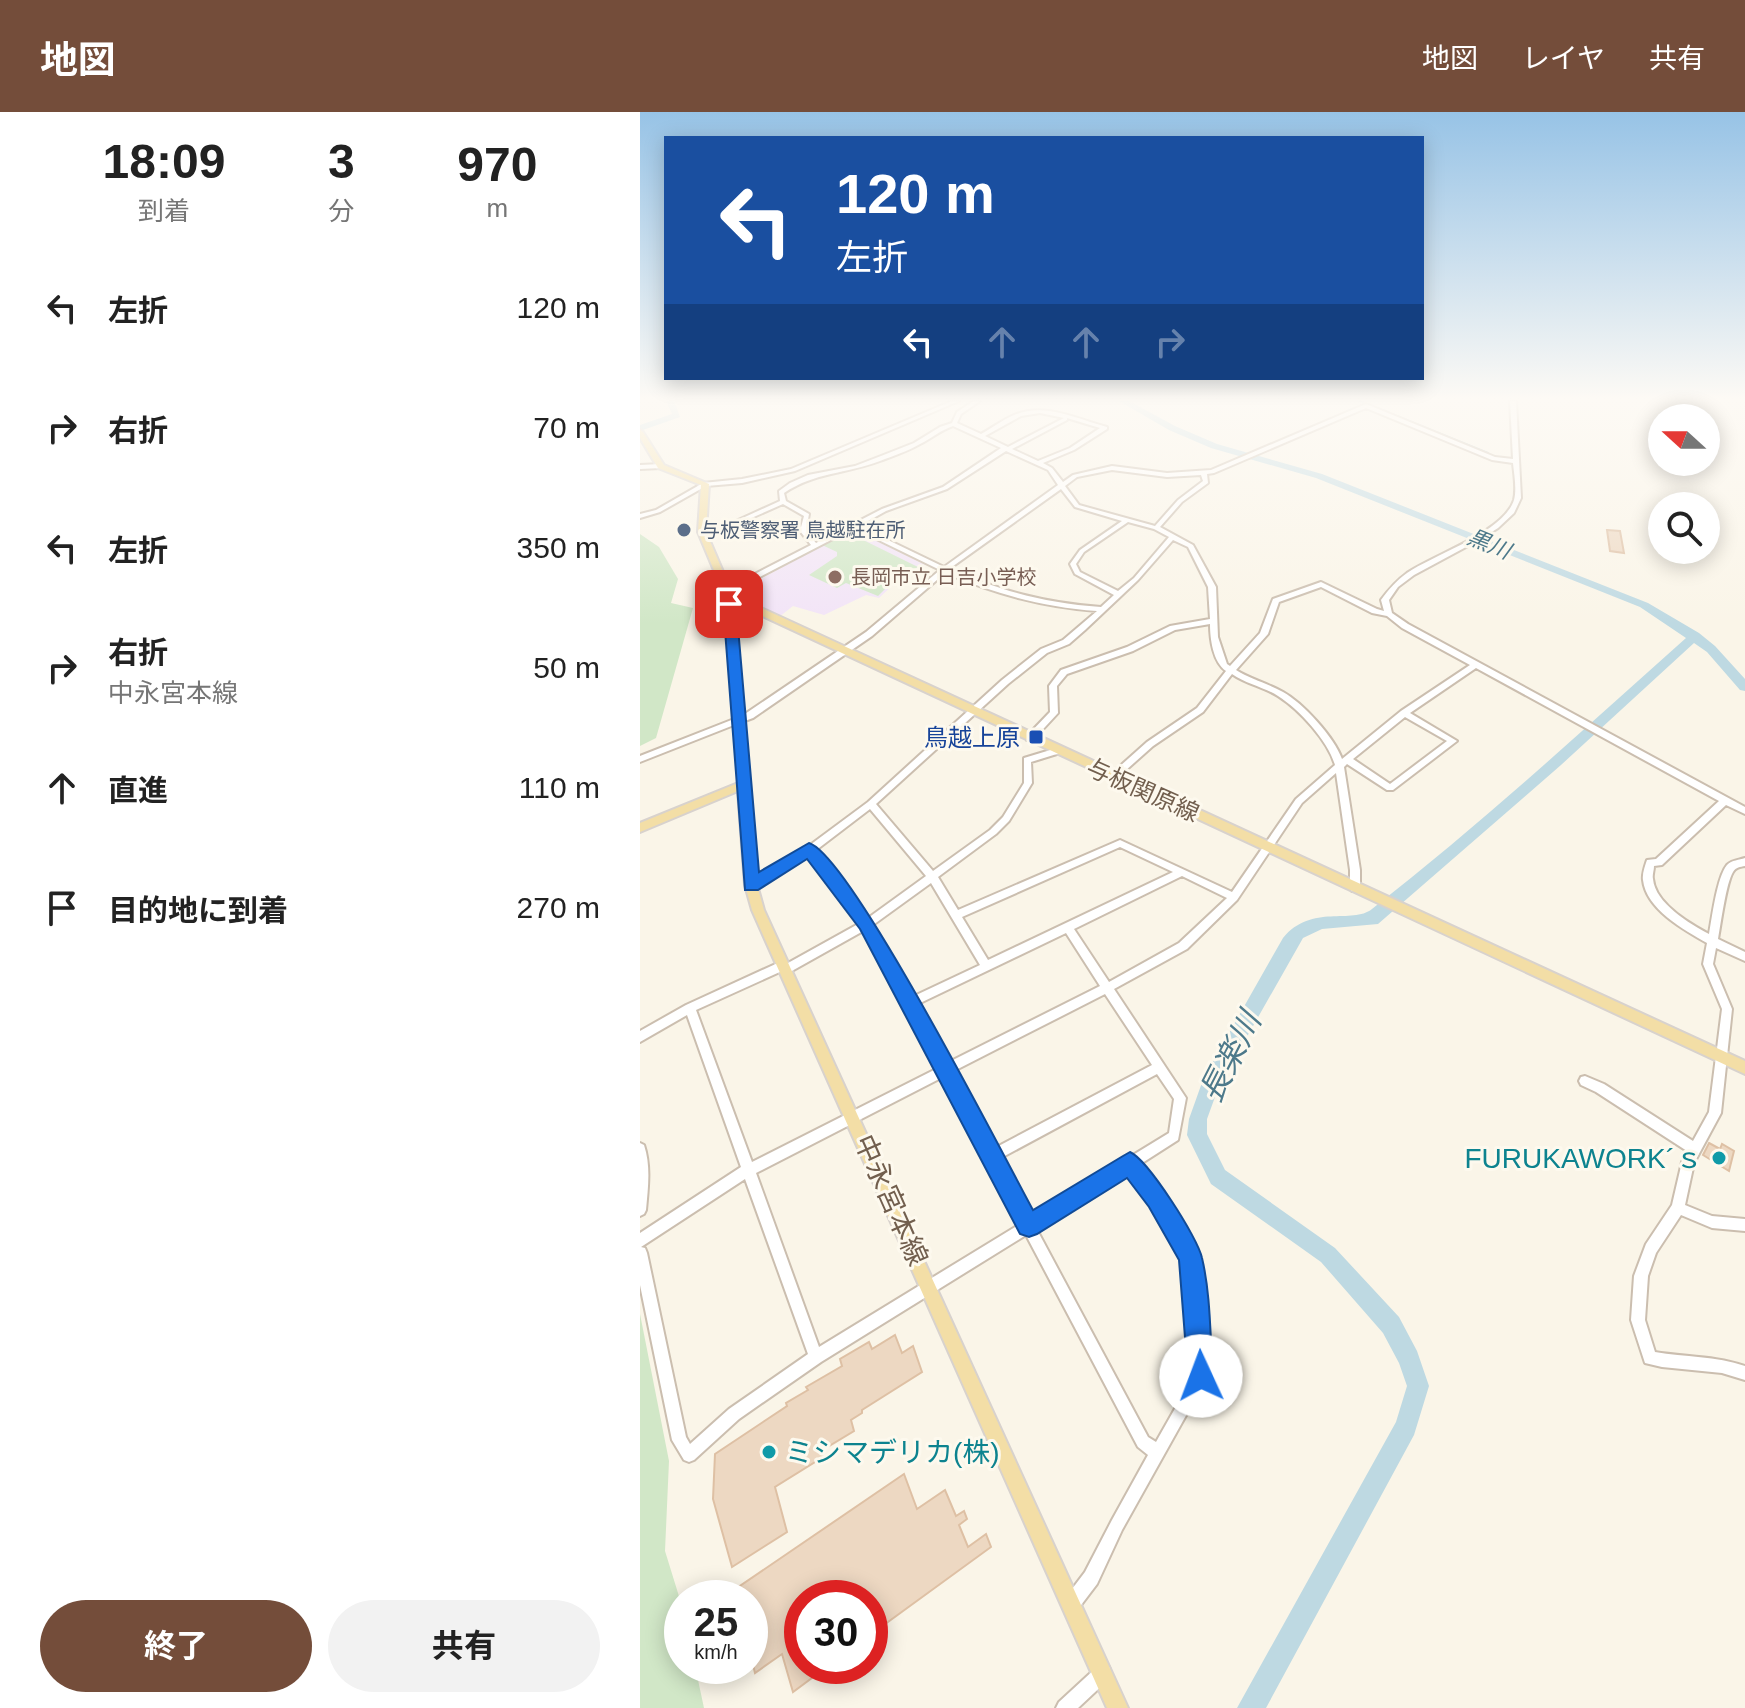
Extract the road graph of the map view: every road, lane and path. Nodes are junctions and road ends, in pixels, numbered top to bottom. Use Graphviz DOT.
graph roads {
  1 [pos="684,475"];
  2 [pos="812,475"];
  3 [pos="964,475"];
  4 [pos="1056,475"];
  5 [pos="1077,475"];
  6 [pos="1205,475"];
  7 [pos="1516,475"];
  8 [pos="768,476"];
  9 [pos="803,478"];
  10 [pos="705,484"];
  11 [pos="1062,486"];
  12 [pos="783,502"];
  13 [pos="640,516"];
  14 [pos="1126,521"];
  15 [pos="853,525"];
  16 [pos="1156,528"];
  17 [pos="702,532"];
  18 [pos="1173,536"];
  19 [pos="814,544"];
  20 [pos="944,570"];
  21 [pos="728,594"];
  22 [pos="1118,594"];
  23 [pos="1103,609"];
  24 [pos="1389,614"];
  25 [pos="1213,621"];
  26 [pos="845,651"];
  27 [pos="1475,665"];
  28 [pos="1230,671"];
  29 [pos="974,713"];
  30 [pos="1404,713"];
  31 [pos="738,722"];
  32 [pos="1030,738"];
  33 [pos="1057,751"];
  34 [pos="640,759"];
  35 [pos="1342,761"];
  36 [pos="1113,777"];
  37 [pos="743,785"];
  38 [pos="1725,801"];
  39 [pos="871,804"];
  40 [pos="1745,811"];
  41 [pos="640,828"];
  42 [pos="1267,847"];
  43 [pos="809,850"];
  44 [pos="1745,862"];
  45 [pos="1182,872"];
  46 [pos="932,876"];
  47 [pos="751,885"];
  48 [pos="1355,888"];
  49 [pos="1234,897"];
  50 [pos="955,916"];
  51 [pos="867,924"];
  52 [pos="1068,928"];
  53 [pos="1712,940"];
  54 [pos="1745,957"];
  55 [pos="986,966"];
  56 [pos="785,967"];
  57 [pos="1107,988"];
  58 [pos="910,1003"];
  59 [pos="690,1008"];
  60 [pos="640,1037"];
  61 [pos="1721,1057"];
  62 [pos="1159,1067"];
  63 [pos="944,1068"];
  64 [pos="1745,1068"];
  65 [pos="1585,1081"];
  66 [pos="852,1115"];
  67 [pos="640,1149"];
  68 [pos="1695,1149"];
  69 [pos="992,1156"];
  70 [pos="1130,1163"];
  71 [pos="748,1170"];
  72 [pos="1678,1208"];
  73 [pos="640,1210"];
  74 [pos="1029,1225"];
  75 [pos="1745,1225"];
  76 [pos="640,1241"];
  77 [pos="640,1253"];
  78 [pos="930,1288"];
  79 [pos="816,1357"];
  80 [pos="1745,1373"];
  81 [pos="1158,1453"];
  82 [pos="1072,1603"];
  83 [pos="1103,1673"];
  84 [pos="1065,1708"];
  85 [pos="1118,1708"];
  1 -- 10 [label="main road"];
  2 -- 9 [label="street"];
  3 -- 15 [label="street"];
  4 -- 11 [label="street"];
  5 -- 11 [label="street"];
  6 -- 16 [label="street"];
  7 -- 24 [label="street"];
  8 -- 9 [label="street"];
  8 -- 10 [label="street"];
  9 -- 12 [label="street"];
  10 -- 13 [label="street"];
  10 -- 17 [label="main road"];
  11 -- 14 [label="street"];
  11 -- 20 [label="street"];
  12 -- 17 [label="street"];
  12 -- 19 [label="street"];
  14 -- 16 [label="street"];
  14 -- 22 [label="street"];
  15 -- 19 [label="street"];
  15 -- 20 [label="street"];
  16 -- 18 [label="street"];
  17 -- 21 [label="main road"];
  18 -- 22 [label="street"];
  18 -- 25 [label="street"];
  19 -- 21 [label="street"];
  20 -- 23 [label="street"];
  20 -- 26 [label="street"];
  21 -- 26 [label="main road, 与板関原線"];
  21 -- 31 [label="street"];
  22 -- 23 [label="street"];
  23 -- 29 [label="street"];
  24 -- 27 [label="street"];
  24 -- 28 [label="street"];
  25 -- 28 [label="street"];
  25 -- 32 [label="street"];
  26 -- 29 [label="main road, 与板関原線"];
  26 -- 31 [label="street"];
  27 -- 30 [label="street"];
  27 -- 38 [label="street"];
  28 -- 35 [label="street"];
  28 -- 36 [label="street"];
  29 -- 32 [label="main road, 与板関原線"];
  29 -- 39 [label="street"];
  30 -- 35 [label="street"];
  30 -- 35 [label="street"];
  31 -- 34 [label="street"];
  31 -- 37 [label="street"];
  32 -- 33 [label="main road, 与板関原線"];
  33 -- 36 [label="main road, 与板関原線"];
  33 -- 46 [label="street"];
  35 -- 42 [label="street"];
  35 -- 48 [label="street"];
  36 -- 42 [label="main road, 与板関原線"];
  37 -- 41 [label="main road"];
  37 -- 47 [label="main road, 中永宮本線"];
  38 -- 40 [label="street"];
  38 -- 53 [label="street"];
  39 -- 43 [label="street"];
  39 -- 46 [label="street"];
  42 -- 48 [label="main road, 与板関原線"];
  42 -- 49 [label="street"];
  43 -- 47 [label="street"];
  43 -- 51 [label="street"];
  44 -- 53 [label="street"];
  45 -- 49 [label="street"];
  45 -- 50 [label="street"];
  45 -- 52 [label="street"];
  46 -- 50 [label="street"];
  46 -- 51 [label="street"];
  47 -- 56 [label="main road, 中永宮本線"];
  48 -- 61 [label="main road, 与板関原線"];
  49 -- 57 [label="street"];
  50 -- 55 [label="street"];
  51 -- 56 [label="street"];
  51 -- 58 [label="street"];
  52 -- 55 [label="street"];
  52 -- 57 [label="street"];
  53 -- 54 [label="street"];
  53 -- 61 [label="street"];
  55 -- 58 [label="street"];
  56 -- 59 [label="street"];
  56 -- 66 [label="main road, 中永宮本線"];
  57 -- 62 [label="street"];
  57 -- 63 [label="street"];
  58 -- 63 [label="street"];
  59 -- 60 [label="street"];
  59 -- 71 [label="street"];
  61 -- 64 [label="main road, 与板関原線"];
  61 -- 68 [label="street"];
  62 -- 69 [label="street"];
  62 -- 70 [label="street"];
  63 -- 66 [label="street"];
  63 -- 69 [label="street"];
  65 -- 68 [label="street"];
  66 -- 71 [label="street"];
  66 -- 78 [label="main road, 中永宮本線"];
  67 -- 73 [label="street"];
  68 -- 72 [label="street"];
  69 -- 74 [label="street"];
  70 -- 74 [label="street"];
  70 -- 81 [label="street"];
  71 -- 76 [label="street"];
  71 -- 79 [label="street"];
  72 -- 75 [label="street"];
  72 -- 80 [label="street"];
  74 -- 78 [label="street"];
  74 -- 81 [label="street"];
  77 -- 79 [label="street"];
  78 -- 79 [label="street"];
  78 -- 82 [label="main road, 中永宮本線"];
  81 -- 82 [label="street"];
  82 -- 83 [label="main road, 中永宮本線"];
  83 -- 84 [label="street"];
  83 -- 85 [label="main road, 中永宮本線"];
}
